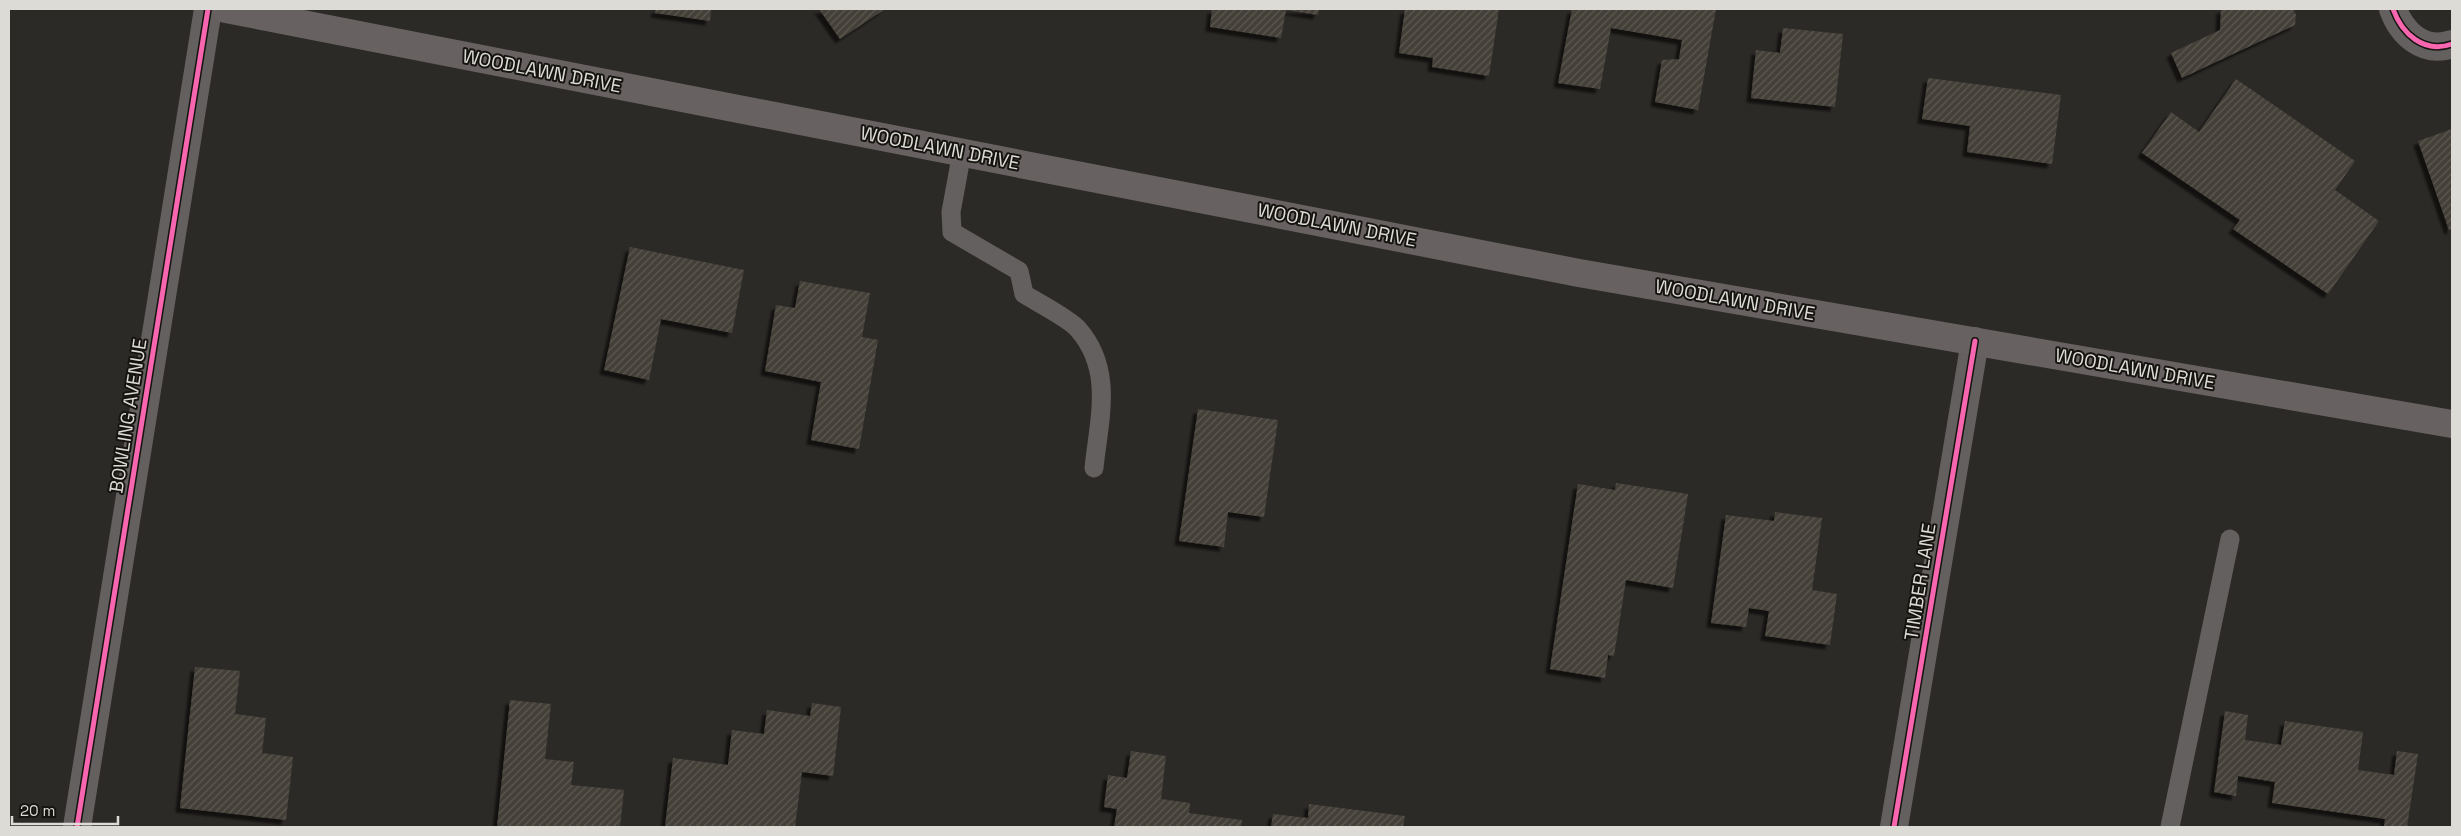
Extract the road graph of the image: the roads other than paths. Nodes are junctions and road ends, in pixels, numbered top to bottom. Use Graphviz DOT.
graph roads {
  1 [pos="208,9"];
  2 [pos="226,9"];
  3 [pos="2393,9"];
  4 [pos="2452,44"];
  5 [pos="962,152"];
  6 [pos="1975,341"];
  7 [pos="2452,424"];
  8 [pos="1094,468"];
  9 [pos="2230,539"];
  10 [pos="78,827"];
  11 [pos="1894,827"];
  12 [pos="2170,827"];
  1 -- 10 [label="street, BOWLING AVENUE"];
  2 -- 5 [label="main road, WOODLAWN DRIVE"];
  3 -- 4 [label="street"];
  5 -- 6 [label="main road, WOODLAWN DRIVE"];
  5 -- 8 [label="lane"];
  6 -- 7 [label="main road, WOODLAWN DRIVE"];
  6 -- 11 [label="street, TIMBER LANE"];
  9 -- 12 [label="lane"];
}
